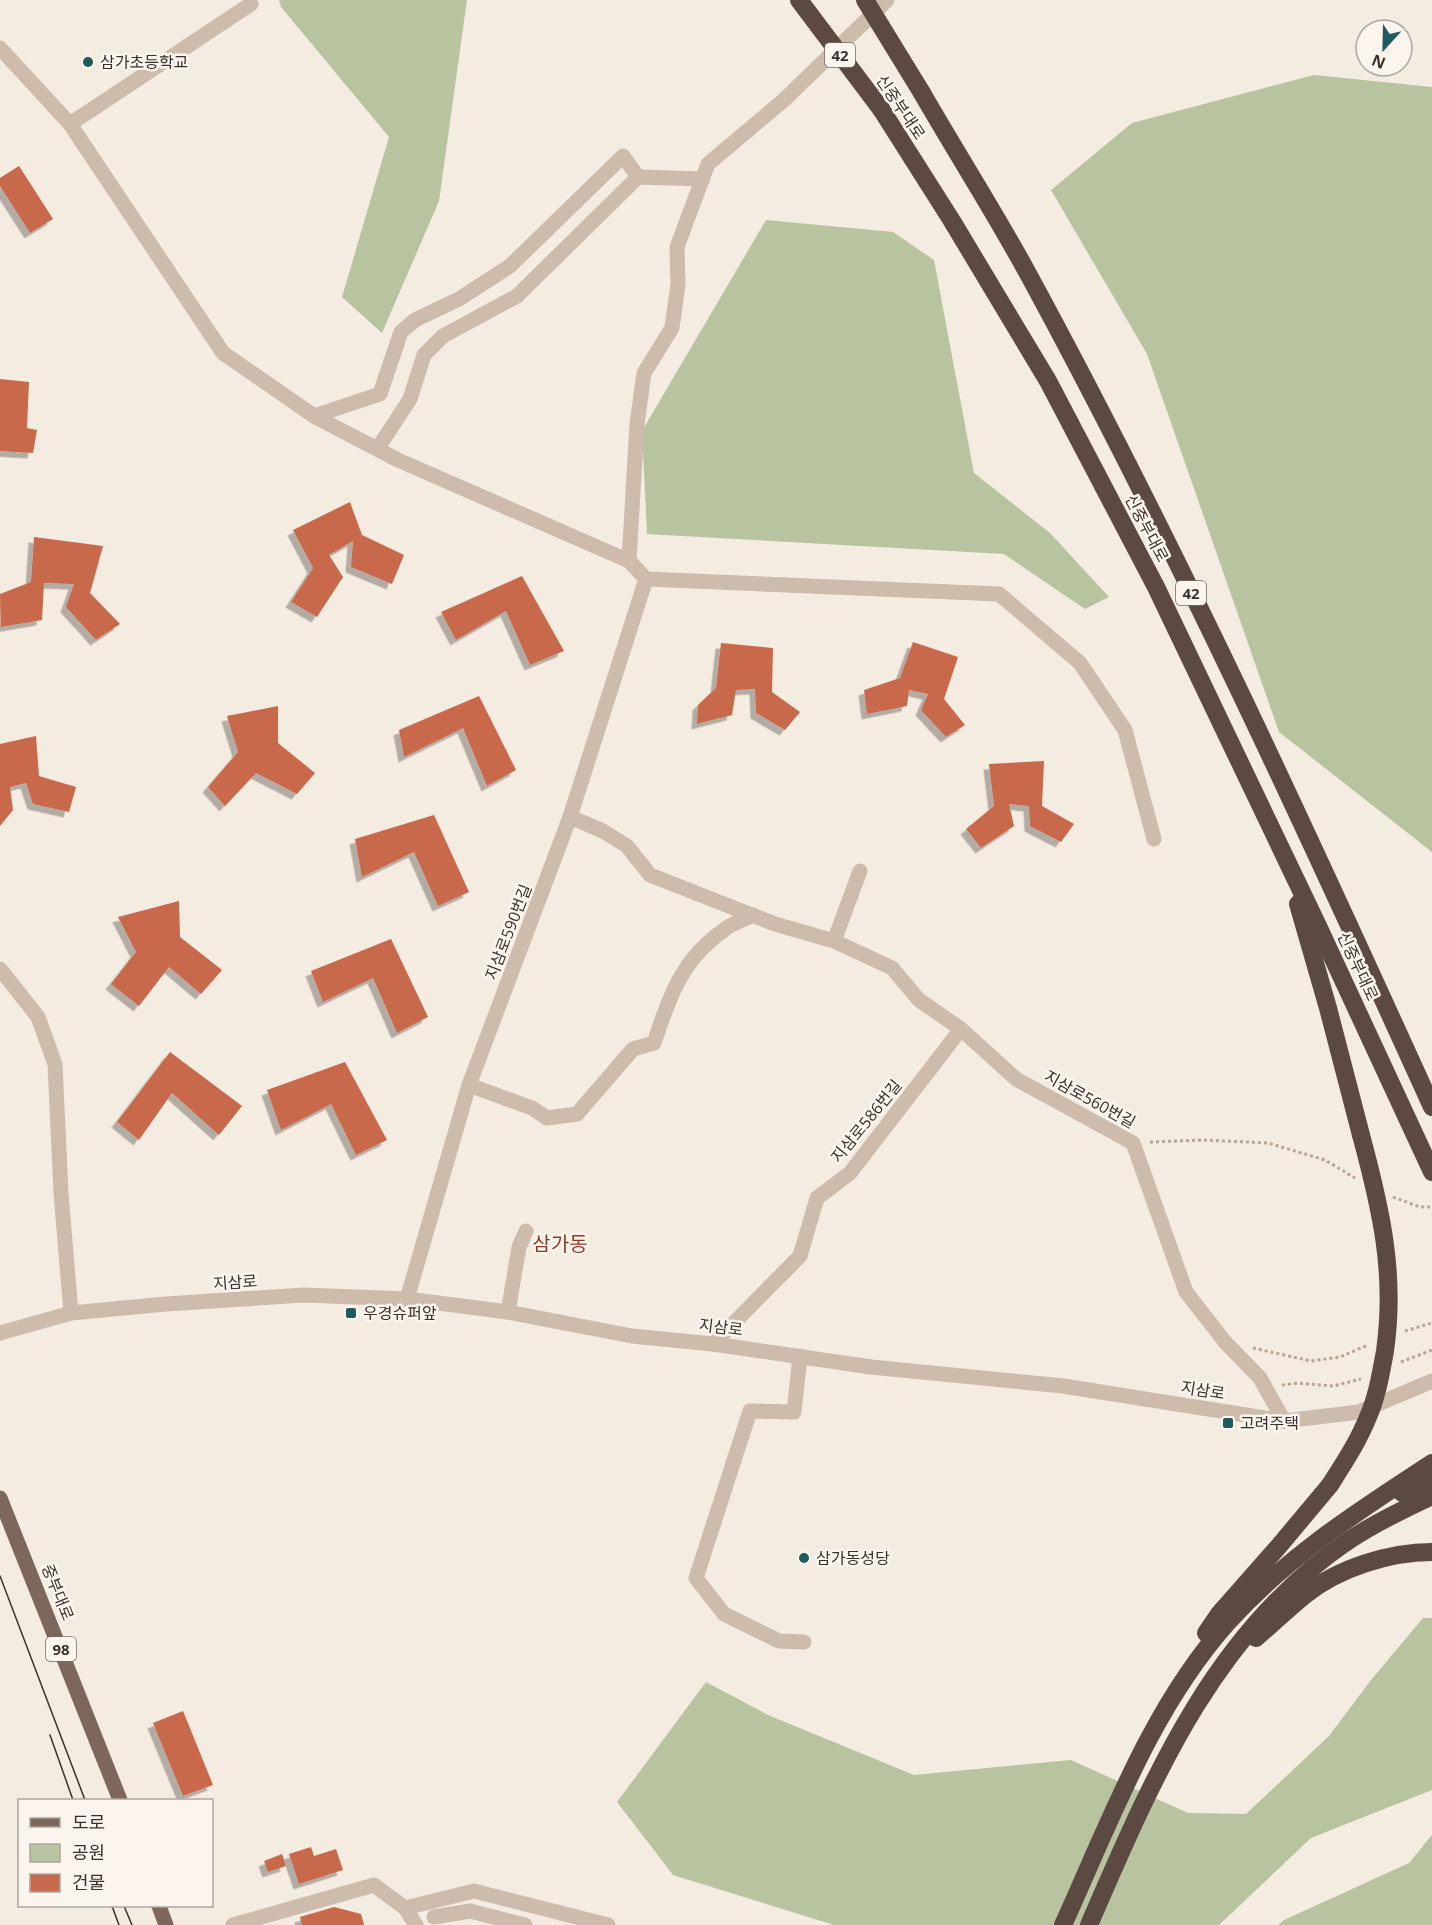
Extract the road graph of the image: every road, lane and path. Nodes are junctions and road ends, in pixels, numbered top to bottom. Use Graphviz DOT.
graph roads {
  1 [pos="799,0"];
  2 [pos="865,0"];
  3 [pos="887,0"];
  4 [pos="251,4"];
  5 [pos="0,48"];
  6 [pos="70,124"];
  7 [pos="638,177"];
  8 [pos="703,179"];
  9 [pos="314,416"];
  10 [pos="378,448"];
  11 [pos="629,561"];
  12 [pos="646,579"];
  13 [pos="570,817"];
  14 [pos="1154,839"];
  15 [pos="1284,856"];
  16 [pos="860,871"];
  17 [pos="753,915"];
  18 [pos="834,941"];
  19 [pos="0,969"];
  20 [pos="961,1029"];
  21 [pos="469,1085"];
  22 [pos="1432,1107"];
  23 [pos="1133,1143"];
  24 [pos="1432,1172"];
  25 [pos="1363,1182"];
  26 [pos="1391,1197"];
  27 [pos="1432,1208"];
  28 [pos="526,1231"];
  29 [pos="407,1299"];
  30 [pos="508,1312"];
  31 [pos="70,1313"];
  32 [pos="1432,1323"];
  33 [pos="1404,1332"];
  34 [pos="0,1333"];
  35 [pos="1225,1342"];
  36 [pos="713,1344"];
  37 [pos="1373,1344"];
  38 [pos="1432,1350"];
  39 [pos="800,1356"];
  40 [pos="1398,1363"];
  41 [pos="1368,1376"];
  42 [pos="1432,1381"];
  43 [pos="1266,1388"];
  44 [pos="1284,1421"];
  45 [pos="1432,1463"];
  46 [pos="1432,1480"];
  47 [pos="1432,1496"];
  48 [pos="0,1498"];
  49 [pos="1346,1519"];
  50 [pos="1432,1552"];
  51 [pos="804,1642"];
  52 [pos="1216,1673"];
  53 [pos="1170,1703"];
  54 [pos="120,1799"];
  55 [pos="160,1907"];
  56 [pos="405,1908"];
  57 [pos="434,1917"];
  58 [pos="166,1925"];
  59 [pos="233,1925"];
  60 [pos="416,1925"];
  61 [pos="525,1925"];
  62 [pos="608,1925"];
  63 [pos="1063,1925"];
  64 [pos="1089,1925"];
  1 -- 15 [label="highway, 신중부대로 / 42, bridge"];
  2 -- 22 [label="highway, 신중부대로 / 42, bridge"];
  3 -- 8 [label="street"];
  4 -- 6 [label="street"];
  5 -- 6 [label="street"];
  6 -- 9 [label="street"];
  7 -- 8 [label="street"];
  7 -- 9 [label="street"];
  7 -- 10 [label="street"];
  8 -- 11 [label="street"];
  9 -- 10 [label="street"];
  10 -- 11 [label="street"];
  11 -- 12 [label="street"];
  12 -- 13 [label="street, 지삼로590번길"];
  12 -- 14 [label="street"];
  13 -- 17 [label="street, 지삼로560번길"];
  13 -- 21 [label="street, 지삼로590번길"];
  15 -- 24 [label="highway, 신중부대로 / 42"];
  15 -- 53 [label="highway, bridge"];
  16 -- 18 [label="street"];
  17 -- 18 [label="street, 지삼로560번길"];
  17 -- 21 [label="street"];
  18 -- 20 [label="street, 지삼로560번길"];
  19 -- 31 [label="street"];
  20 -- 23 [label="street, 지삼로560번길"];
  20 -- 36 [label="street, 지삼로586번길"];
  21 -- 29 [label="street, 지삼로590번길"];
  23 -- 25 [label="path"];
  23 -- 35 [label="street, 지삼로560번길"];
  26 -- 27 [label="path"];
  28 -- 30 [label="street"];
  29 -- 30 [label="street, 지삼로"];
  29 -- 31 [label="street, 지삼로"];
  30 -- 36 [label="street, 지삼로"];
  31 -- 34 [label="street, 지삼로"];
  32 -- 33 [label="path"];
  35 -- 37 [label="path"];
  35 -- 43 [label="street, 지삼로560번길"];
  36 -- 39 [label="street, 지삼로"];
  38 -- 40 [label="path"];
  39 -- 44 [label="street, 지삼로"];
  39 -- 51 [label="street"];
  41 -- 43 [label="path"];
  42 -- 44 [label="street, 지삼로"];
  43 -- 44 [label="street, 지삼로560번길"];
  45 -- 49 [label="highway"];
  46 -- 49 [label="highway"];
  47 -- 52 [label="highway"];
  48 -- 54 [label="main road, 중부대로 / 98"];
  49 -- 53 [label="highway"];
  50 -- 52 [label="highway"];
  52 -- 64 [label="highway"];
  53 -- 63 [label="highway"];
  55 -- 58 [label="main road"];
  56 -- 59 [label="street"];
  56 -- 60 [label="street"];
  56 -- 62 [label="street"];
  57 -- 61 [label="street"];
}
